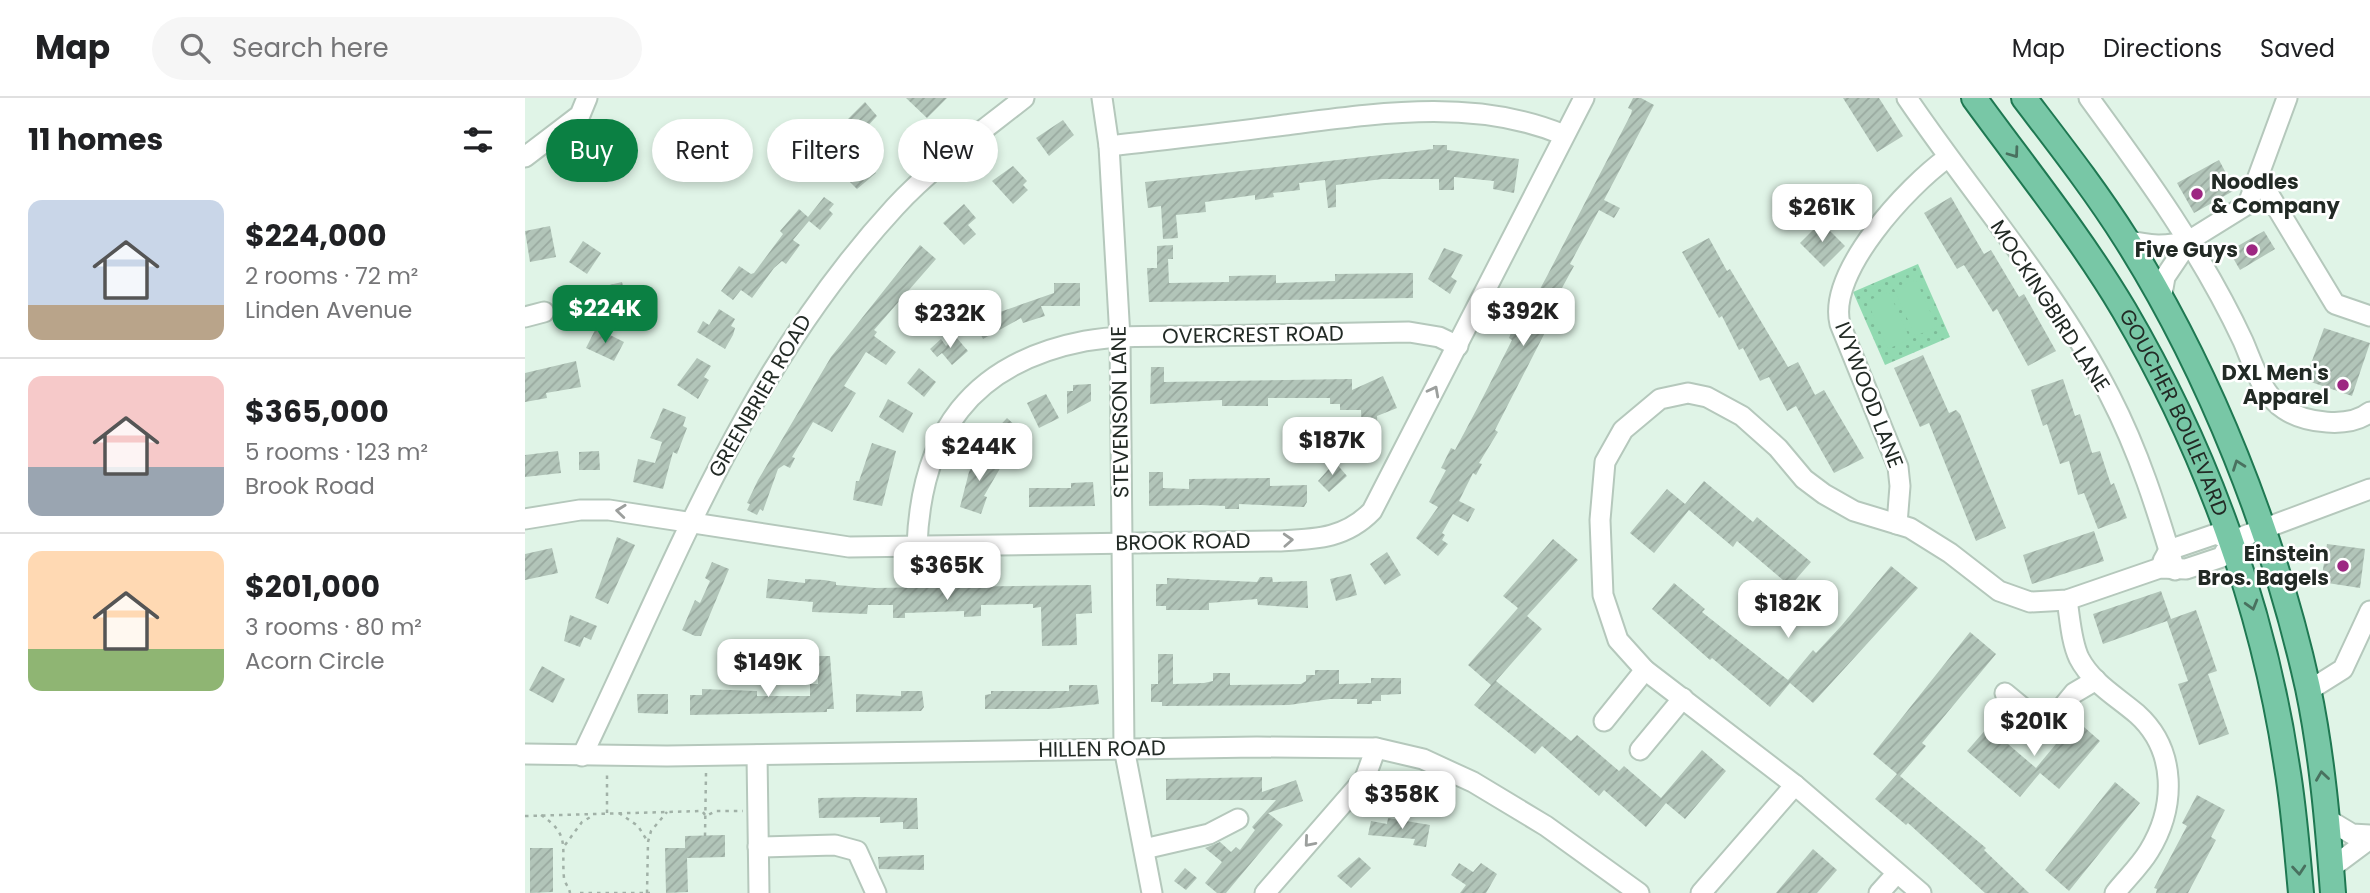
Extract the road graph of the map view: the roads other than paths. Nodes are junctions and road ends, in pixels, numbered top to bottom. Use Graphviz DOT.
graph roads {
  1 [pos="587,98"];
  2 [pos="1024,98"];
  3 [pos="1102,98"];
  4 [pos="1584,98"];
  5 [pos="1907,98"];
  6 [pos="1974,98"];
  7 [pos="2024,98"];
  8 [pos="2089,98"];
  9 [pos="2287,98"];
  10 [pos="1564,135"];
  11 [pos="1109,146"];
  12 [pos="525,157"];
  13 [pos="1947,158"];
  14 [pos="2259,178"];
  15 [pos="2126,240"];
  16 [pos="2190,240"];
  17 [pos="2161,300"];
  18 [pos="2370,316"];
  19 [pos="1120,338"];
  20 [pos="1458,346"];
  21 [pos="2370,412"];
  22 [pos="2370,489"];
  23 [pos="525,519"];
  24 [pos="688,523"];
  25 [pos="1897,524"];
  26 [pos="2261,530"];
  27 [pos="2231,541"];
  28 [pos="1122,543"];
  29 [pos="917,546"];
  30 [pos="2169,550"];
  31 [pos="2167,569"];
  32 [pos="2067,600"];
  33 [pos="2370,611"];
  34 [pos="1645,670"];
  35 [pos="2096,680"];
  36 [pos="2308,691"];
  37 [pos="2005,693"];
  38 [pos="1683,698"];
  39 [pos="1604,721"];
  40 [pos="1124,748"];
  41 [pos="1376,748"];
  42 [pos="1640,750"];
  43 [pos="525,754"];
  44 [pos="757,755"];
  45 [pos="582,757"];
  46 [pos="1795,785"];
  47 [pos="1238,819"];
  48 [pos="2327,819"];
  49 [pos="2370,837"];
  50 [pos="758,847"];
  51 [pos="1144,849"];
  52 [pos="2331,868"];
  53 [pos="1897,873"];
  54 [pos="759,893"];
  55 [pos="876,893"];
  56 [pos="1152,893"];
  57 [pos="1265,893"];
  58 [pos="1639,893"];
  59 [pos="1701,893"];
  60 [pos="1879,893"];
  61 [pos="1921,893"];
  62 [pos="2115,893"];
  63 [pos="2301,893"];
  64 [pos="2333,893"];
  1 -- 12 [label="street"];
  2 -- 24 [label="street, GREENBRIER ROAD"];
  3 -- 11 [label="street, STEVENSON LANE"];
  4 -- 10 [label="street, BROOK ROAD"];
  5 -- 13 [label="street, MOCKINGBIRD LANE"];
  6 -- 27 [label="main road, GOUCHER BOULEVARD, one-way"];
  7 -- 15 [label="main road, GOUCHER BOULEVARD"];
  8 -- 16 [label="street"];
  9 -- 14 [label="street"];
  10 -- 11 [label="street"];
  10 -- 20 [label="street, BROOK ROAD"];
  11 -- 19 [label="street, STEVENSON LANE"];
  13 -- 25 [label="street, IVYWOOD LANE"];
  13 -- 30 [label="street, MOCKINGBIRD LANE"];
  14 -- 16 [label="street"];
  14 -- 18 [label="street"];
  15 -- 16 [label="street"];
  15 -- 17 [label="main road, GOUCHER BOULEVARD"];
  16 -- 17 [label="street"];
  16 -- 21 [label="street"];
  26 -- 17 [label="main road, GOUCHER BOULEVARD, one-way"];
  19 -- 20 [label="street, OVERCREST ROAD"];
  19 -- 28 [label="street, STEVENSON LANE"];
  19 -- 29 [label="street, OVERCREST ROAD"];
  28 -- 20 [label="street, BROOK ROAD, one-way"];
  22 -- 26 [label="street"];
  24 -- 23 [label="street, BROOK ROAD, one-way"];
  24 -- 29 [label="street, BROOK ROAD"];
  24 -- 45 [label="street, GREENBRIER ROAD"];
  25 -- 32 [label="street"];
  25 -- 34 [label="street"];
  26 -- 27 [label="street"];
  26 -- 36 [label="main road, GOUCHER BOULEVARD"];
  27 -- 30 [label="street"];
  27 -- 31 [label="street"];
  27 -- 63 [label="main road, GOUCHER BOULEVARD, one-way"];
  28 -- 29 [label="street, BROOK ROAD"];
  28 -- 40 [label="street, STEVENSON LANE"];
  30 -- 31 [label="street"];
  31 -- 32 [label="street"];
  32 -- 35 [label="street"];
  33 -- 36 [label="street"];
  34 -- 38 [label="street"];
  34 -- 39 [label="street"];
  35 -- 37 [label="street"];
  35 -- 62 [label="street"];
  48 -- 36 [label="main road, GOUCHER BOULEVARD, one-way"];
  38 -- 42 [label="street"];
  38 -- 46 [label="street"];
  40 -- 41 [label="street, HILLEN ROAD"];
  40 -- 44 [label="street, HILLEN ROAD"];
  40 -- 51 [label="street, STEVENSON LANE"];
  41 -- 57 [label="street, one-way"];
  41 -- 58 [label="street, HILLEN ROAD"];
  43 -- 45 [label="street, HILLEN ROAD"];
  44 -- 45 [label="street, HILLEN ROAD"];
  44 -- 50 [label="street"];
  46 -- 53 [label="street"];
  46 -- 59 [label="street"];
  47 -- 51 [label="street"];
  48 -- 49 [label="street"];
  48 -- 52 [label="main road, GOUCHER BOULEVARD"];
  49 -- 52 [label="street"];
  50 -- 54 [label="street"];
  50 -- 55 [label="street"];
  51 -- 56 [label="street, STEVENSON LANE"];
  52 -- 64 [label="main road, GOUCHER BOULEVARD"];
  53 -- 60 [label="street"];
  53 -- 61 [label="street"];
}
